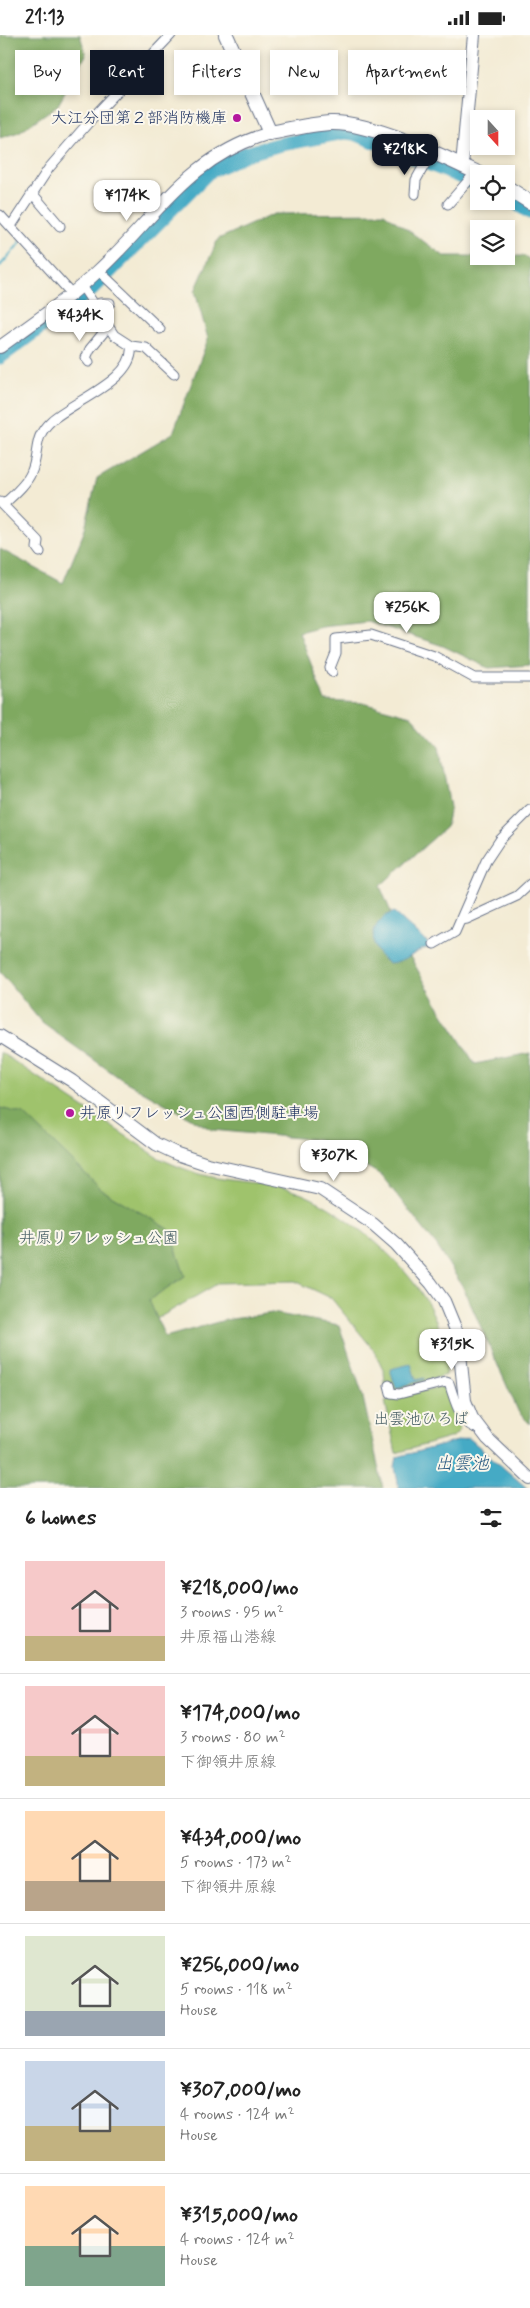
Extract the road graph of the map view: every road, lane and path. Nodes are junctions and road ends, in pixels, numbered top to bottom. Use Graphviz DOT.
graph roads {
  1 [pos="171,35"];
  2 [pos="226,35"];
  3 [pos="474,35"];
  4 [pos="270,133"];
  5 [pos="428,160"];
  6 [pos="462,165"];
  7 [pos="470,172"];
  8 [pos="470,180"];
  9 [pos="32,193"];
  10 [pos="515,193"];
  11 [pos="415,194"];
  12 [pos="530,202"];
  13 [pos="448,204"];
  14 [pos="0,215"];
  15 [pos="11,226"];
  16 [pos="60,226"];
  17 [pos="99,271"];
  18 [pos="77,290"];
  19 [pos="110,303"];
  20 [pos="95,305"];
  21 [pos="108,327"];
  22 [pos="160,329"];
  23 [pos="131,345"];
  24 [pos="0,347"];
  25 [pos="90,362"];
  26 [pos="174,374"];
  27 [pos="2,503"];
  28 [pos="40,552"];
  29 [pos="332,672"];
  30 [pos="530,679"];
  31 [pos="530,810"];
  32 [pos="530,884"];
  33 [pos="461,920"];
  34 [pos="434,944"];
  35 [pos="0,1036"];
  36 [pos="389,1385"];
  37 [pos="480,1429"];
  38 [pos="530,1479"];
  1 -- 9 [label="street"];
  2 -- 4 [label="main road"];
  3 -- 6 [label="street"];
  4 -- 5 [label="main road"];
  4 -- 17 [label="street"];
  5 -- 6 [label="main road"];
  5 -- 11 [label="street"];
  6 -- 7 [label="main road"];
  8 -- 13 [label="street"];
  9 -- 15 [label="street"];
  9 -- 16 [label="street"];
  10 -- 12 [label="main road"];
  14 -- 15 [label="street"];
  15 -- 18 [label="street"];
  17 -- 18 [label="street"];
  17 -- 22 [label="street"];
  18 -- 20 [label="street"];
  18 -- 24 [label="street"];
  19 -- 20 [label="street"];
  20 -- 21 [label="street"];
  21 -- 23 [label="street"];
  21 -- 25 [label="street"];
  23 -- 26 [label="street"];
  23 -- 27 [label="street"];
  27 -- 28 [label="street"];
  29 -- 30 [label="street"];
  31 -- 33 [label="street"];
  32 -- 33 [label="street"];
  33 -- 34 [label="street"];
  35 -- 37 [label="street"];
  36 -- 37 [label="street"];
  37 -- 38 [label="street"];
}
